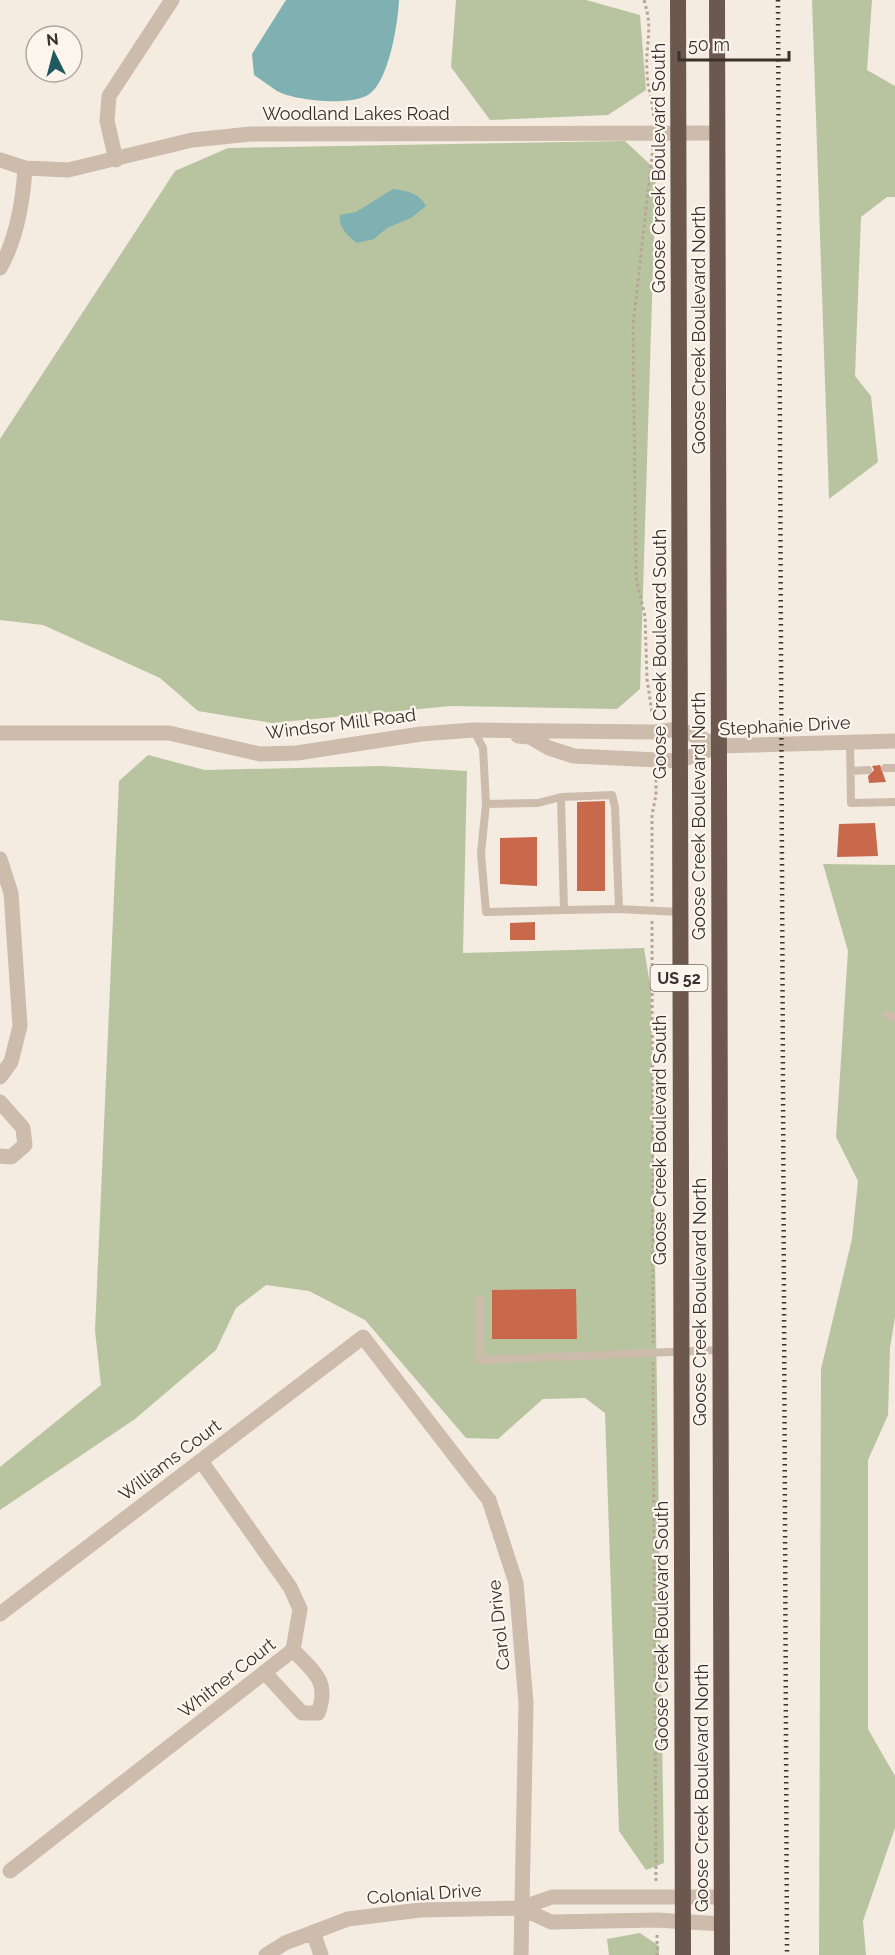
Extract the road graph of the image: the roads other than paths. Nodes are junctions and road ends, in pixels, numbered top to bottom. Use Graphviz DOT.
graph roads {
  1 [pos="172,0"];
  2 [pos="678,0"];
  3 [pos="717,0"];
  4 [pos="678,132"];
  5 [pos="718,133"];
  6 [pos="0,160"];
  7 [pos="116,160"];
  8 [pos="25,168"];
  9 [pos="0,268"];
  10 [pos="679,729"];
  11 [pos="473,730"];
  12 [pos="0,733"];
  13 [pos="895,741"];
  14 [pos="850,742"];
  15 [pos="718,746"];
  16 [pos="679,761"];
  17 [pos="885,768"];
  18 [pos="895,768"];
  19 [pos="868,770"];
  20 [pos="850,771"];
  21 [pos="561,798"];
  22 [pos="895,802"];
  23 [pos="486,804"];
  24 [pos="0,859"];
  25 [pos="619,909"];
  26 [pos="564,910"];
  27 [pos="679,912"];
  28 [pos="0,1077"];
  29 [pos="0,1102"];
  30 [pos="0,1156"];
  31 [pos="480,1300"];
  32 [pos="363,1336"];
  33 [pos="719,1350"];
  34 [pos="680,1351"];
  35 [pos="201,1461"];
  36 [pos="0,1614"];
  37 [pos="294,1650"];
  38 [pos="266,1674"];
  39 [pos="10,1871"];
  40 [pos="683,1896"];
  41 [pos="722,1897"];
  42 [pos="520,1908"];
  43 [pos="683,1921"];
  44 [pos="722,1924"];
  45 [pos="313,1932"];
  46 [pos="288,1949"];
  47 [pos="266,1955"];
  48 [pos="321,1955"];
  49 [pos="521,1955"];
  50 [pos="683,1955"];
  51 [pos="722,1955"];
  1 -- 7 [label="street"];
  2 -- 4 [label="highway, Goose Creek Boulevard South / US 52"];
  3 -- 5 [label="highway, Goose Creek Boulevard North / US 52"];
  4 -- 5 [label="street, Woodland Lakes Road"];
  4 -- 7 [label="street, Woodland Lakes Road"];
  4 -- 10 [label="highway, Goose Creek Boulevard South / US 52"];
  5 -- 15 [label="highway, Goose Creek Boulevard North / US 52"];
  6 -- 8 [label="street, Woodland Lakes Road"];
  7 -- 8 [label="street, Woodland Lakes Road"];
  8 -- 9 [label="street"];
  10 -- 11 [label="street, Windsor Mill Road"];
  10 -- 15 [label="street"];
  10 -- 16 [label="highway, Goose Creek Boulevard South / US 52"];
  11 -- 12 [label="street, Windsor Mill Road"];
  11 -- 16 [label="street, Windsor Mill Road"];
  11 -- 23 [label="lane"];
  13 -- 14 [label="street, Stephanie Drive"];
  14 -- 15 [label="street, Stephanie Drive"];
  14 -- 20 [label="lane"];
  15 -- 16 [label="street, Stephanie Drive"];
  15 -- 33 [label="highway, Goose Creek Boulevard North / US 52"];
  16 -- 27 [label="highway, Goose Creek Boulevard South / US 52"];
  17 -- 18 [label="lane"];
  19 -- 20 [label="lane"];
  20 -- 22 [label="lane"];
  21 -- 23 [label="lane"];
  21 -- 25 [label="lane"];
  21 -- 26 [label="lane"];
  23 -- 26 [label="lane"];
  24 -- 28 [label="street"];
  25 -- 26 [label="lane"];
  25 -- 27 [label="lane"];
  27 -- 34 [label="highway, Goose Creek Boulevard South / US 52"];
  29 -- 30 [label="street"];
  31 -- 34 [label="lane"];
  32 -- 35 [label="street, Williams Court"];
  32 -- 42 [label="street, Carol Drive"];
  33 -- 34 [label="lane"];
  33 -- 41 [label="highway, Goose Creek Boulevard North / US 52"];
  34 -- 40 [label="highway, Goose Creek Boulevard South / US 52"];
  35 -- 36 [label="street, Williams Court"];
  35 -- 37 [label="street, Whitner Court"];
  37 -- 38 [label="street, Whitner Court"];
  37 -- 38 [label="street"];
  38 -- 39 [label="street, Whitner Court"];
  40 -- 41 [label="street, Colonial Drive"];
  40 -- 42 [label="street, Colonial Drive"];
  40 -- 43 [label="highway, Goose Creek Boulevard South / US 52"];
  41 -- 44 [label="highway, Goose Creek Boulevard North / US 52"];
  42 -- 43 [label="street, Colonial Drive"];
  42 -- 45 [label="street, Colonial Drive"];
  42 -- 49 [label="street, Carol Drive"];
  43 -- 44 [label="street, Colonial Drive"];
  43 -- 50 [label="highway, Goose Creek Boulevard South / US 52"];
  44 -- 51 [label="highway, Goose Creek Boulevard North / US 52"];
  45 -- 46 [label="street, Colonial Drive"];
  45 -- 48 [label="street"];
  46 -- 47 [label="street, Colonial Drive"];
}
